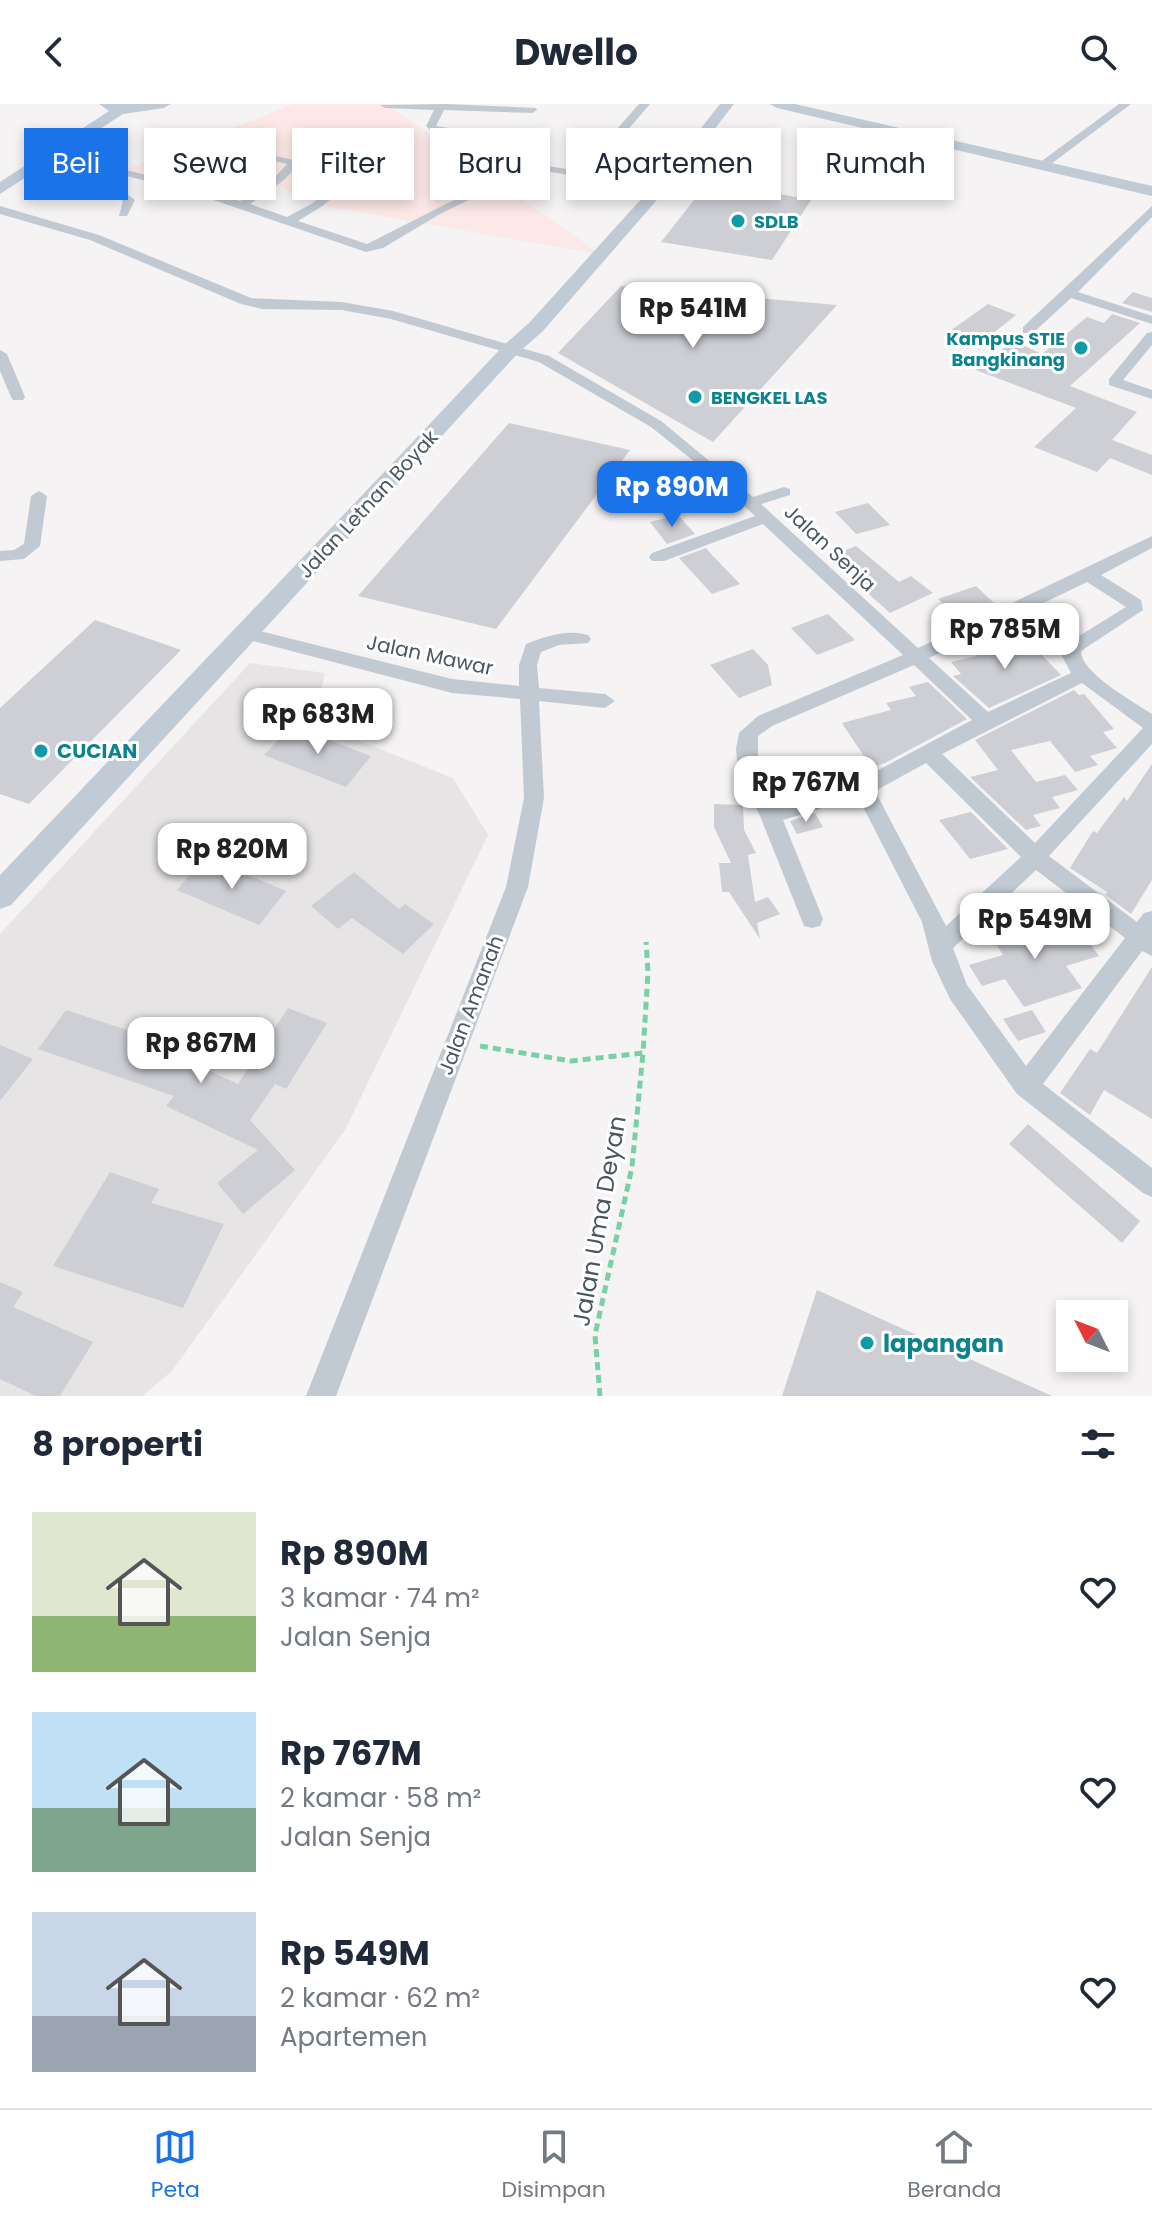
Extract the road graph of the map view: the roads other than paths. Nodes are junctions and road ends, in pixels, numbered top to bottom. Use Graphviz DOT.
graph roads {
  1 [pos="164,104"];
  2 [pos="645,104"];
  3 [pos="727,104"];
  4 [pos="777,104"];
  5 [pos="1126,104"];
  6 [pos="385,105"];
  7 [pos="442,105"];
  8 [pos="112,107"];
  9 [pos="532,110"];
  10 [pos="85,128"];
  11 [pos="432,128"];
  12 [pos="620,128"];
  13 [pos="707,128"];
  14 [pos="276,158"];
  15 [pos="1043,165"];
  16 [pos="566,170"];
  17 [pos="24,173"];
  18 [pos="128,174"];
  19 [pos="21,175"];
  20 [pos="276,181"];
  21 [pos="0,189"];
  22 [pos="1152,191"];
  23 [pos="248,200"];
  24 [pos="323,200"];
  25 [pos="647,200"];
  26 [pos="241,205"];
  27 [pos="0,210"];
  28 [pos="1152,210"];
  29 [pos="123,213"];
  30 [pos="291,220"];
  31 [pos="1070,294"];
  32 [pos="1152,320"];
  33 [pos="1028,330"];
  34 [pos="1152,336"];
  35 [pos="511,349"];
  36 [pos="0,354"];
  37 [pos="1152,395"];
  38 [pos="18,397"];
  39 [pos="784,492"];
  40 [pos="39,496"];
  41 [pos="749,503"];
  42 [pos="765,518"];
  43 [pos="1152,541"];
  44 [pos="0,556"];
  45 [pos="658,557"];
  46 [pos="1088,575"];
  47 [pos="248,634"];
  48 [pos="582,639"];
  49 [pos="915,655"];
  50 [pos="1083,675"];
  51 [pos="528,695"];
  52 [pos="605,701"];
  53 [pos="986,721"];
  54 [pos="1152,725"];
  55 [pos="928,752"];
  56 [pos="863,788"];
  57 [pos="771,816"];
  58 [pos="1035,857"];
  59 [pos="0,896"];
  60 [pos="812,919"];
  61 [pos="1148,934"];
  62 [pos="941,945"];
  63 [pos="1026,1086"];
  64 [pos="1150,1178"];
  65 [pos="321,1396"];
  1 -- 8 [label="street"];
  2 -- 12 [label="street"];
  3 -- 13 [label="street, Jalan Letnan Boyak"];
  4 -- 15 [label="street"];
  5 -- 15 [label="street"];
  6 -- 7 [label="street"];
  7 -- 9 [label="street"];
  7 -- 11 [label="street"];
  8 -- 10 [label="street"];
  14 -- 20 [label="street"];
  15 -- 22 [label="street"];
  16 -- 30 [label="street"];
  17 -- 19 [label="street"];
  18 -- 26 [label="street"];
  19 -- 21 [label="street"];
  19 -- 29 [label="street"];
  23 -- 26 [label="street"];
  24 -- 30 [label="street"];
  25 -- 35 [label="street, Jalan Letnan Boyak"];
  26 -- 30 [label="street"];
  27 -- 35 [label="street, Jalan Senja"];
  28 -- 31 [label="street"];
  31 -- 32 [label="street"];
  31 -- 33 [label="street"];
  34 -- 37 [label="street"];
  35 -- 41 [label="street, Jalan Senja"];
  35 -- 47 [label="street, Jalan Letnan Boyak"];
  36 -- 38 [label="street"];
  39 -- 41 [label="street"];
  40 -- 44 [label="street"];
  41 -- 42 [label="street, Jalan Senja"];
  42 -- 45 [label="street"];
  42 -- 49 [label="street, Jalan Senja"];
  43 -- 46 [label="street"];
  46 -- 49 [label="street"];
  46 -- 50 [label="street"];
  47 -- 51 [label="street, Jalan Mawar"];
  47 -- 59 [label="street, Jalan Letnan Boyak"];
  48 -- 51 [label="street, Jalan Amanah"];
  49 -- 53 [label="street, Jalan Senja"];
  49 -- 57 [label="street"];
  50 -- 53 [label="street"];
  50 -- 54 [label="street"];
  51 -- 52 [label="street, Jalan Mawar"];
  51 -- 65 [label="street, Jalan Amanah"];
  53 -- 55 [label="street"];
  54 -- 58 [label="street"];
  55 -- 56 [label="street"];
  55 -- 58 [label="street"];
  56 -- 57 [label="street"];
  56 -- 62 [label="street"];
  57 -- 60 [label="street"];
  58 -- 61 [label="street"];
  58 -- 62 [label="street"];
  61 -- 63 [label="street"];
  62 -- 63 [label="street"];
  63 -- 64 [label="street"];
}
